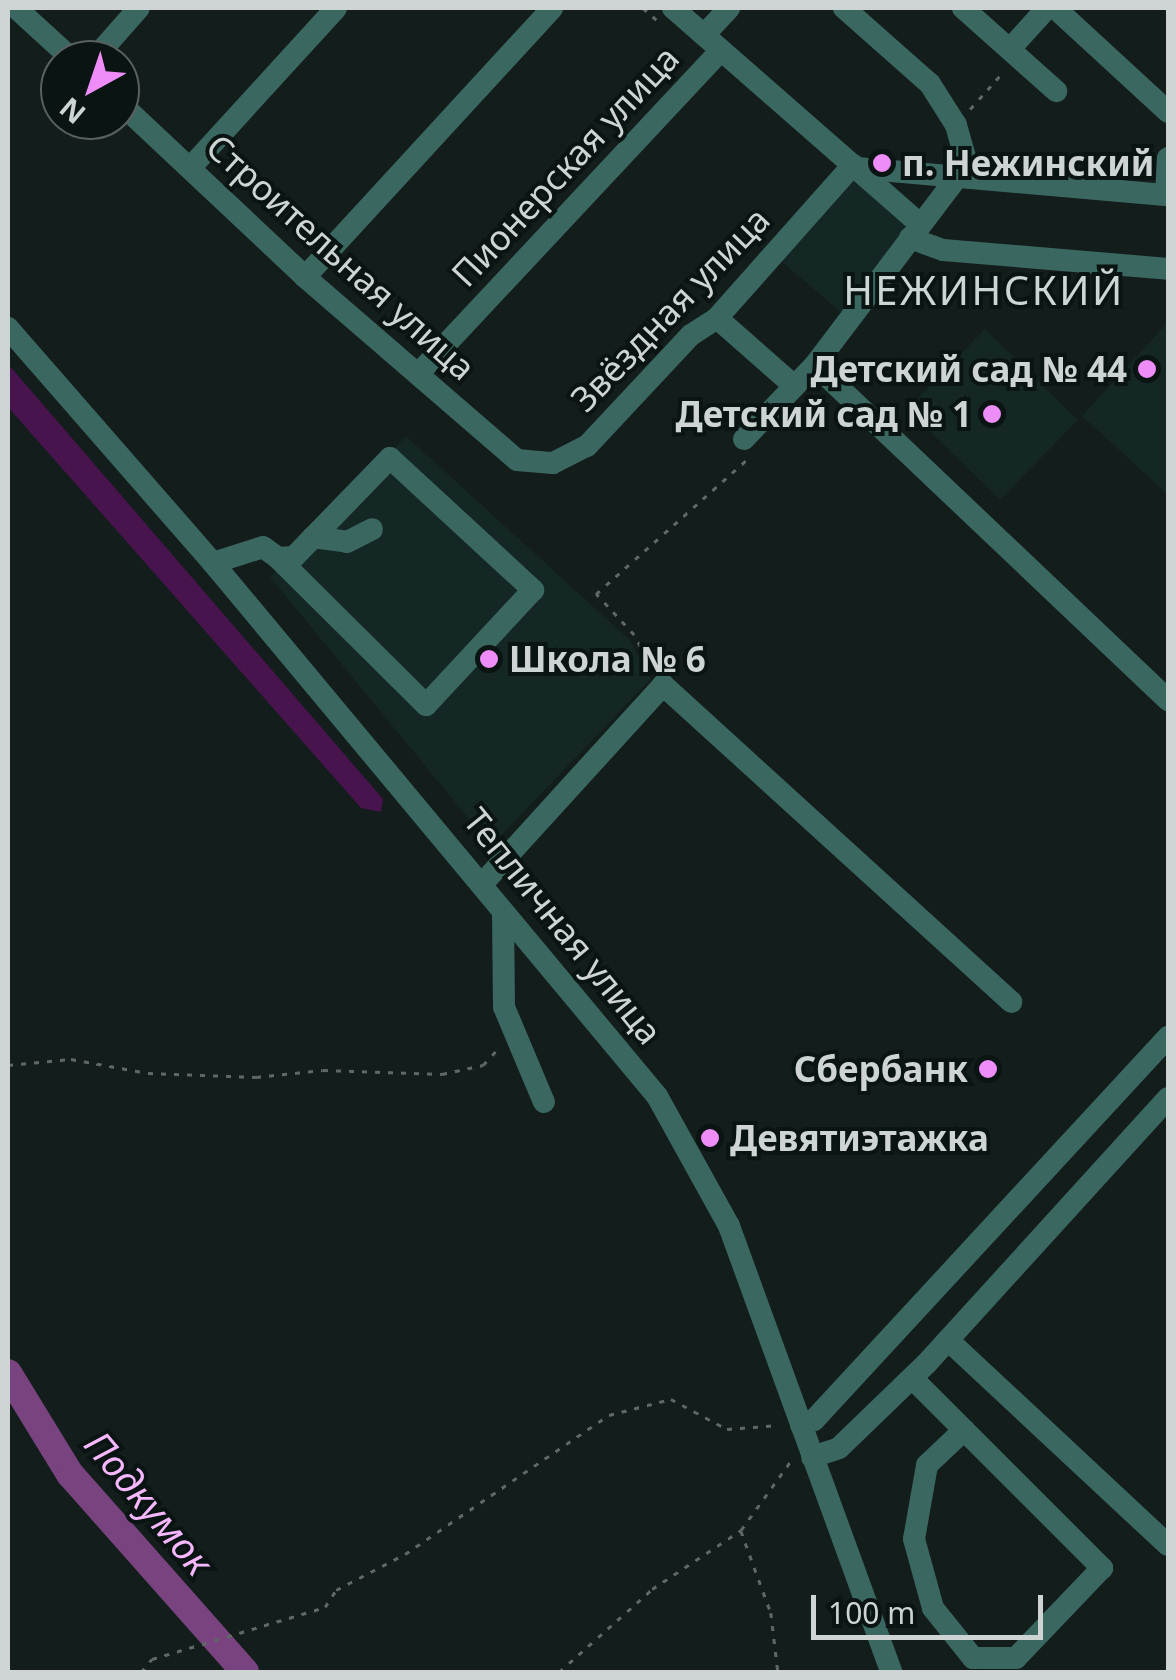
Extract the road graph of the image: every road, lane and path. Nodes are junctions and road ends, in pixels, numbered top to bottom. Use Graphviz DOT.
graph roads {
  1 [pos="16,8"];
  2 [pos="139,8"];
  3 [pos="336,8"];
  4 [pos="552,8"];
  5 [pos="673,8"];
  6 [pos="729,8"];
  7 [pos="844,8"];
  8 [pos="964,8"];
  9 [pos="1047,8"];
  10 [pos="1055,8"];
  11 [pos="52,40"];
  12 [pos="111,40"];
  13 [pos="712,42"];
  14 [pos="1013,52"];
  15 [pos="1056,91"];
  16 [pos="1168,112"];
  17 [pos="140,120"];
  18 [pos="956,125"];
  19 [pos="1168,158"];
  20 [pos="855,166"];
  21 [pos="191,167"];
  22 [pos="958,178"];
  23 [pos="1167,195"];
  24 [pos="915,231"];
  25 [pos="1168,269"];
  26 [pos="306,277"];
  27 [pos="717,318"];
  28 [pos="8,328"];
  29 [pos="815,365"];
  30 [pos="419,373"];
  31 [pos="794,386"];
  32 [pos="748,446"];
  33 [pos="517,460"];
  34 [pos="372,530"];
  35 [pos="313,537"];
  36 [pos="278,558"];
  37 [pos="214,563"];
  38 [pos="656,678"];
  39 [pos="1168,700"];
  40 [pos="482,883"];
  41 [pos="503,913"];
  42 [pos="1011,1002"];
  43 [pos="509,1018"];
  44 [pos="1168,1037"];
  45 [pos="8,1065"];
  46 [pos="1168,1098"];
  47 [pos="544,1102"];
  48 [pos="948,1340"];
  49 [pos="912,1378"];
  50 [pos="964,1430"];
  51 [pos="806,1441"];
  52 [pos="740,1530"];
  53 [pos="1168,1545"];
  54 [pos="141,1672"];
  55 [pos="559,1672"];
  56 [pos="778,1672"];
  57 [pos="891,1672"];
  1 -- 11 [label="street"];
  2 -- 12 [label="street"];
  3 -- 21 [label="street"];
  4 -- 26 [label="street"];
  5 -- 13 [label="street"];
  6 -- 13 [label="street, Пионерская улица"];
  7 -- 18 [label="street"];
  8 -- 14 [label="street"];
  9 -- 14 [label="street"];
  10 -- 16 [label="street"];
  13 -- 20 [label="street"];
  13 -- 30 [label="street, Пионерская улица"];
  14 -- 15 [label="street"];
  14 -- 18 [label="path"];
  17 -- 21 [label="street, Строительная улица"];
  18 -- 22 [label="street"];
  19 -- 23 [label="street"];
  20 -- 22 [label="street"];
  20 -- 24 [label="street"];
  20 -- 27 [label="street, Звёздная улица"];
  21 -- 26 [label="street, Строительная улица"];
  22 -- 23 [label="street"];
  22 -- 24 [label="street"];
  24 -- 25 [label="street"];
  24 -- 29 [label="street"];
  26 -- 30 [label="street, Строительная улица"];
  27 -- 31 [label="street"];
  27 -- 33 [label="street, Звёздная улица"];
  28 -- 37 [label="street, Тепличная улица"];
  29 -- 31 [label="street"];
  29 -- 39 [label="street"];
  30 -- 33 [label="street, Строительная улица"];
  31 -- 32 [label="street"];
  32 -- 38 [label="path"];
  34 -- 35 [label="street"];
  35 -- 36 [label="street"];
  35 -- 36 [label="street"];
  36 -- 37 [label="street"];
  37 -- 40 [label="street, Тепличная улица"];
  40 -- 41 [label="street, Тепличная улица"];
  40 -- 42 [label="street"];
  41 -- 43 [label="street"];
  41 -- 51 [label="street, Тепличная улица"];
  43 -- 45 [label="path"];
  43 -- 47 [label="street"];
  44 -- 51 [label="street"];
  46 -- 48 [label="street"];
  48 -- 49 [label="street"];
  48 -- 53 [label="street"];
  49 -- 50 [label="street"];
  49 -- 51 [label="street"];
  50 -- 50 [label="street"];
  51 -- 52 [label="path"];
  51 -- 54 [label="path"];
  51 -- 57 [label="street, Тепличная улица"];
  52 -- 55 [label="path"];
  52 -- 56 [label="path"];
}
